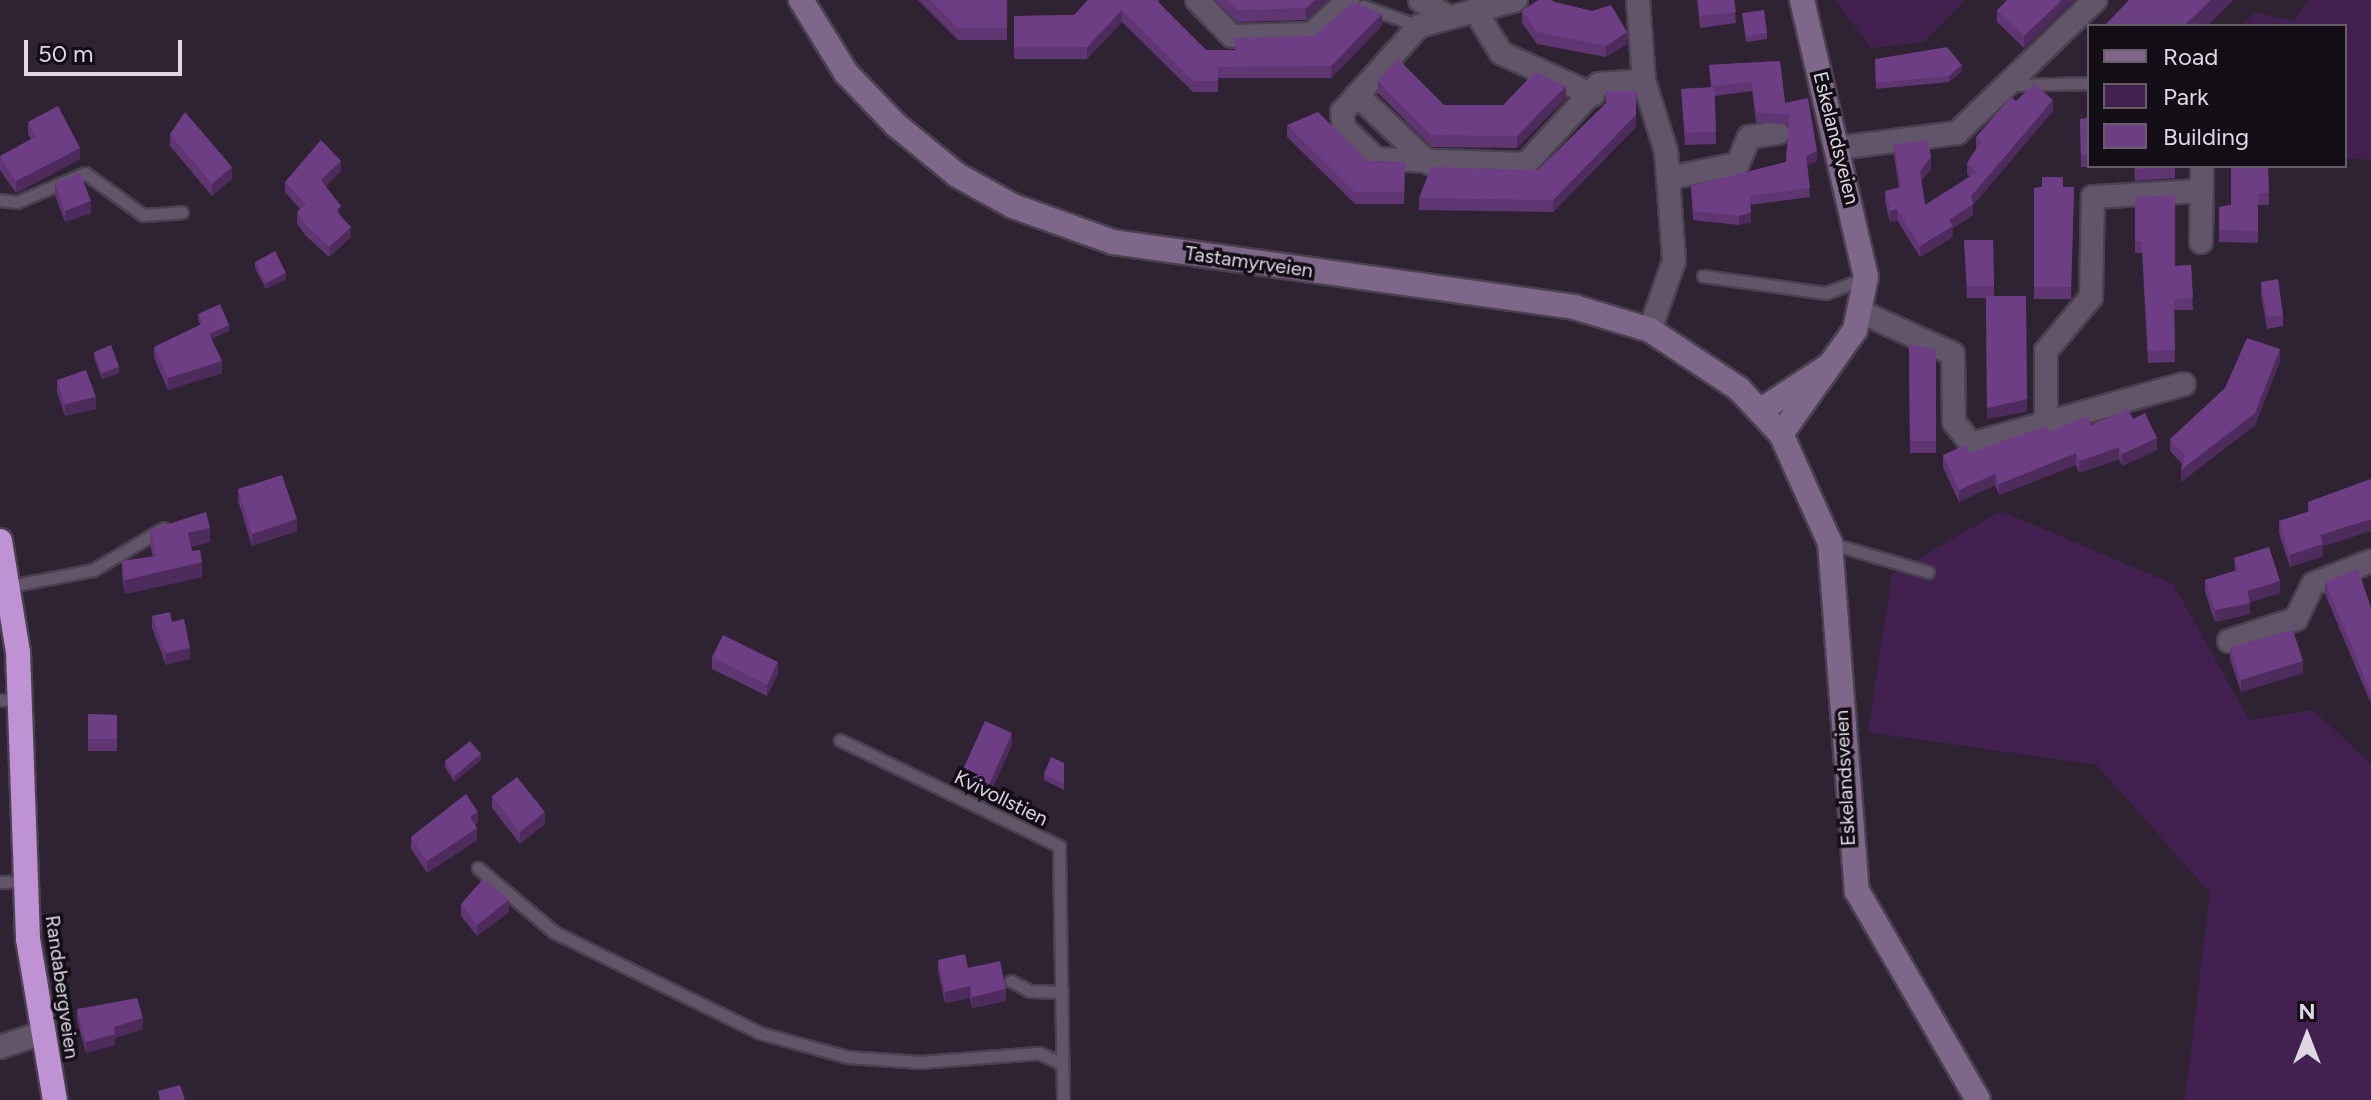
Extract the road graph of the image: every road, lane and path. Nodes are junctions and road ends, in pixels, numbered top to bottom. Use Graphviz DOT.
graph roads {
  1 [pos="801,0"];
  2 [pos="1197,0"];
  3 [pos="1420,0"];
  4 [pos="1516,0"];
  5 [pos="1638,0"];
  6 [pos="1802,0"];
  7 [pos="2095,0"];
  8 [pos="1356,3"];
  9 [pos="1475,10"];
  10 [pos="1447,16"];
  11 [pos="1419,26"];
  12 [pos="1644,81"];
  13 [pos="2087,83"];
  14 [pos="2000,86"];
  15 [pos="1357,95"];
  16 [pos="1593,95"];
  17 [pos="1778,133"];
  18 [pos="1838,148"];
  19 [pos="1429,163"];
  20 [pos="2202,168"];
  21 [pos="1669,178"];
  22 [pos="2202,191"];
  23 [pos="0,200"];
  24 [pos="182,212"];
  25 [pos="2201,242"];
  26 [pos="1703,276"];
  27 [pos="1866,277"];
  28 [pos="1861,312"];
  29 [pos="1650,330"];
  30 [pos="1833,364"];
  31 [pos="2184,384"];
  32 [pos="1761,410"];
  33 [pos="2046,420"];
  34 [pos="1781,434"];
  35 [pos="185,522"];
  36 [pos="0,541"];
  37 [pos="1830,543"];
  38 [pos="2371,561"];
  39 [pos="1928,572"];
  40 [pos="10,586"];
  41 [pos="2229,641"];
  42 [pos="10,700"];
  43 [pos="840,740"];
  44 [pos="478,868"];
  45 [pos="12,881"];
  46 [pos="1011,981"];
  47 [pos="1062,992"];
  48 [pos="42,1033"];
  49 [pos="0,1047"];
  50 [pos="1063,1064"];
  51 [pos="55,1100"];
  52 [pos="1063,1100"];
  53 [pos="1978,1100"];
  1 -- 29 [label="main road, Tastamyrveien"];
  2 -- 8 [label="street"];
  3 -- 10 [label="street"];
  4 -- 9 [label="street"];
  5 -- 12 [label="street"];
  6 -- 18 [label="main road, Eskelandsveien"];
  7 -- 14 [label="street"];
  8 -- 11 [label="lane"];
  9 -- 10 [label="street"];
  9 -- 16 [label="street"];
  10 -- 11 [label="street"];
  11 -- 15 [label="street"];
  12 -- 16 [label="street"];
  12 -- 21 [label="street"];
  13 -- 14 [label="lane"];
  14 -- 18 [label="street"];
  15 -- 19 [label="street"];
  15 -- 19 [label="street"];
  16 -- 19 [label="street"];
  17 -- 21 [label="street"];
  18 -- 27 [label="main road, Eskelandsveien"];
  20 -- 22 [label="street"];
  21 -- 29 [label="street"];
  22 -- 25 [label="street"];
  22 -- 33 [label="street"];
  23 -- 24 [label="lane"];
  26 -- 27 [label="lane"];
  27 -- 28 [label="main road, Eskelandsveien"];
  28 -- 30 [label="main road, Eskelandsveien"];
  28 -- 33 [label="street"];
  29 -- 32 [label="main road, Tastamyrveien"];
  30 -- 32 [label="main road, Eskelandsveien"];
  30 -- 34 [label="main road, Eskelandsveien"];
  31 -- 33 [label="street"];
  32 -- 34 [label="main road, Eskelandsveien"];
  34 -- 37 [label="main road, Eskelandsveien"];
  35 -- 40 [label="lane"];
  36 -- 40 [label="highway, Randabergveien"];
  37 -- 39 [label="lane"];
  37 -- 53 [label="main road, Eskelandsveien"];
  38 -- 41 [label="street"];
  40 -- 42 [label="highway, Randabergveien"];
  42 -- 45 [label="highway, Randabergveien"];
  43 -- 47 [label="lane, Kvivollstien"];
  44 -- 50 [label="lane"];
  45 -- 48 [label="highway, Randabergveien"];
  46 -- 47 [label="lane"];
  47 -- 50 [label="lane, Kvivollstien"];
  48 -- 49 [label="street"];
  48 -- 51 [label="highway, Randabergveien"];
  50 -- 52 [label="lane, Kvivollstien"];
}
